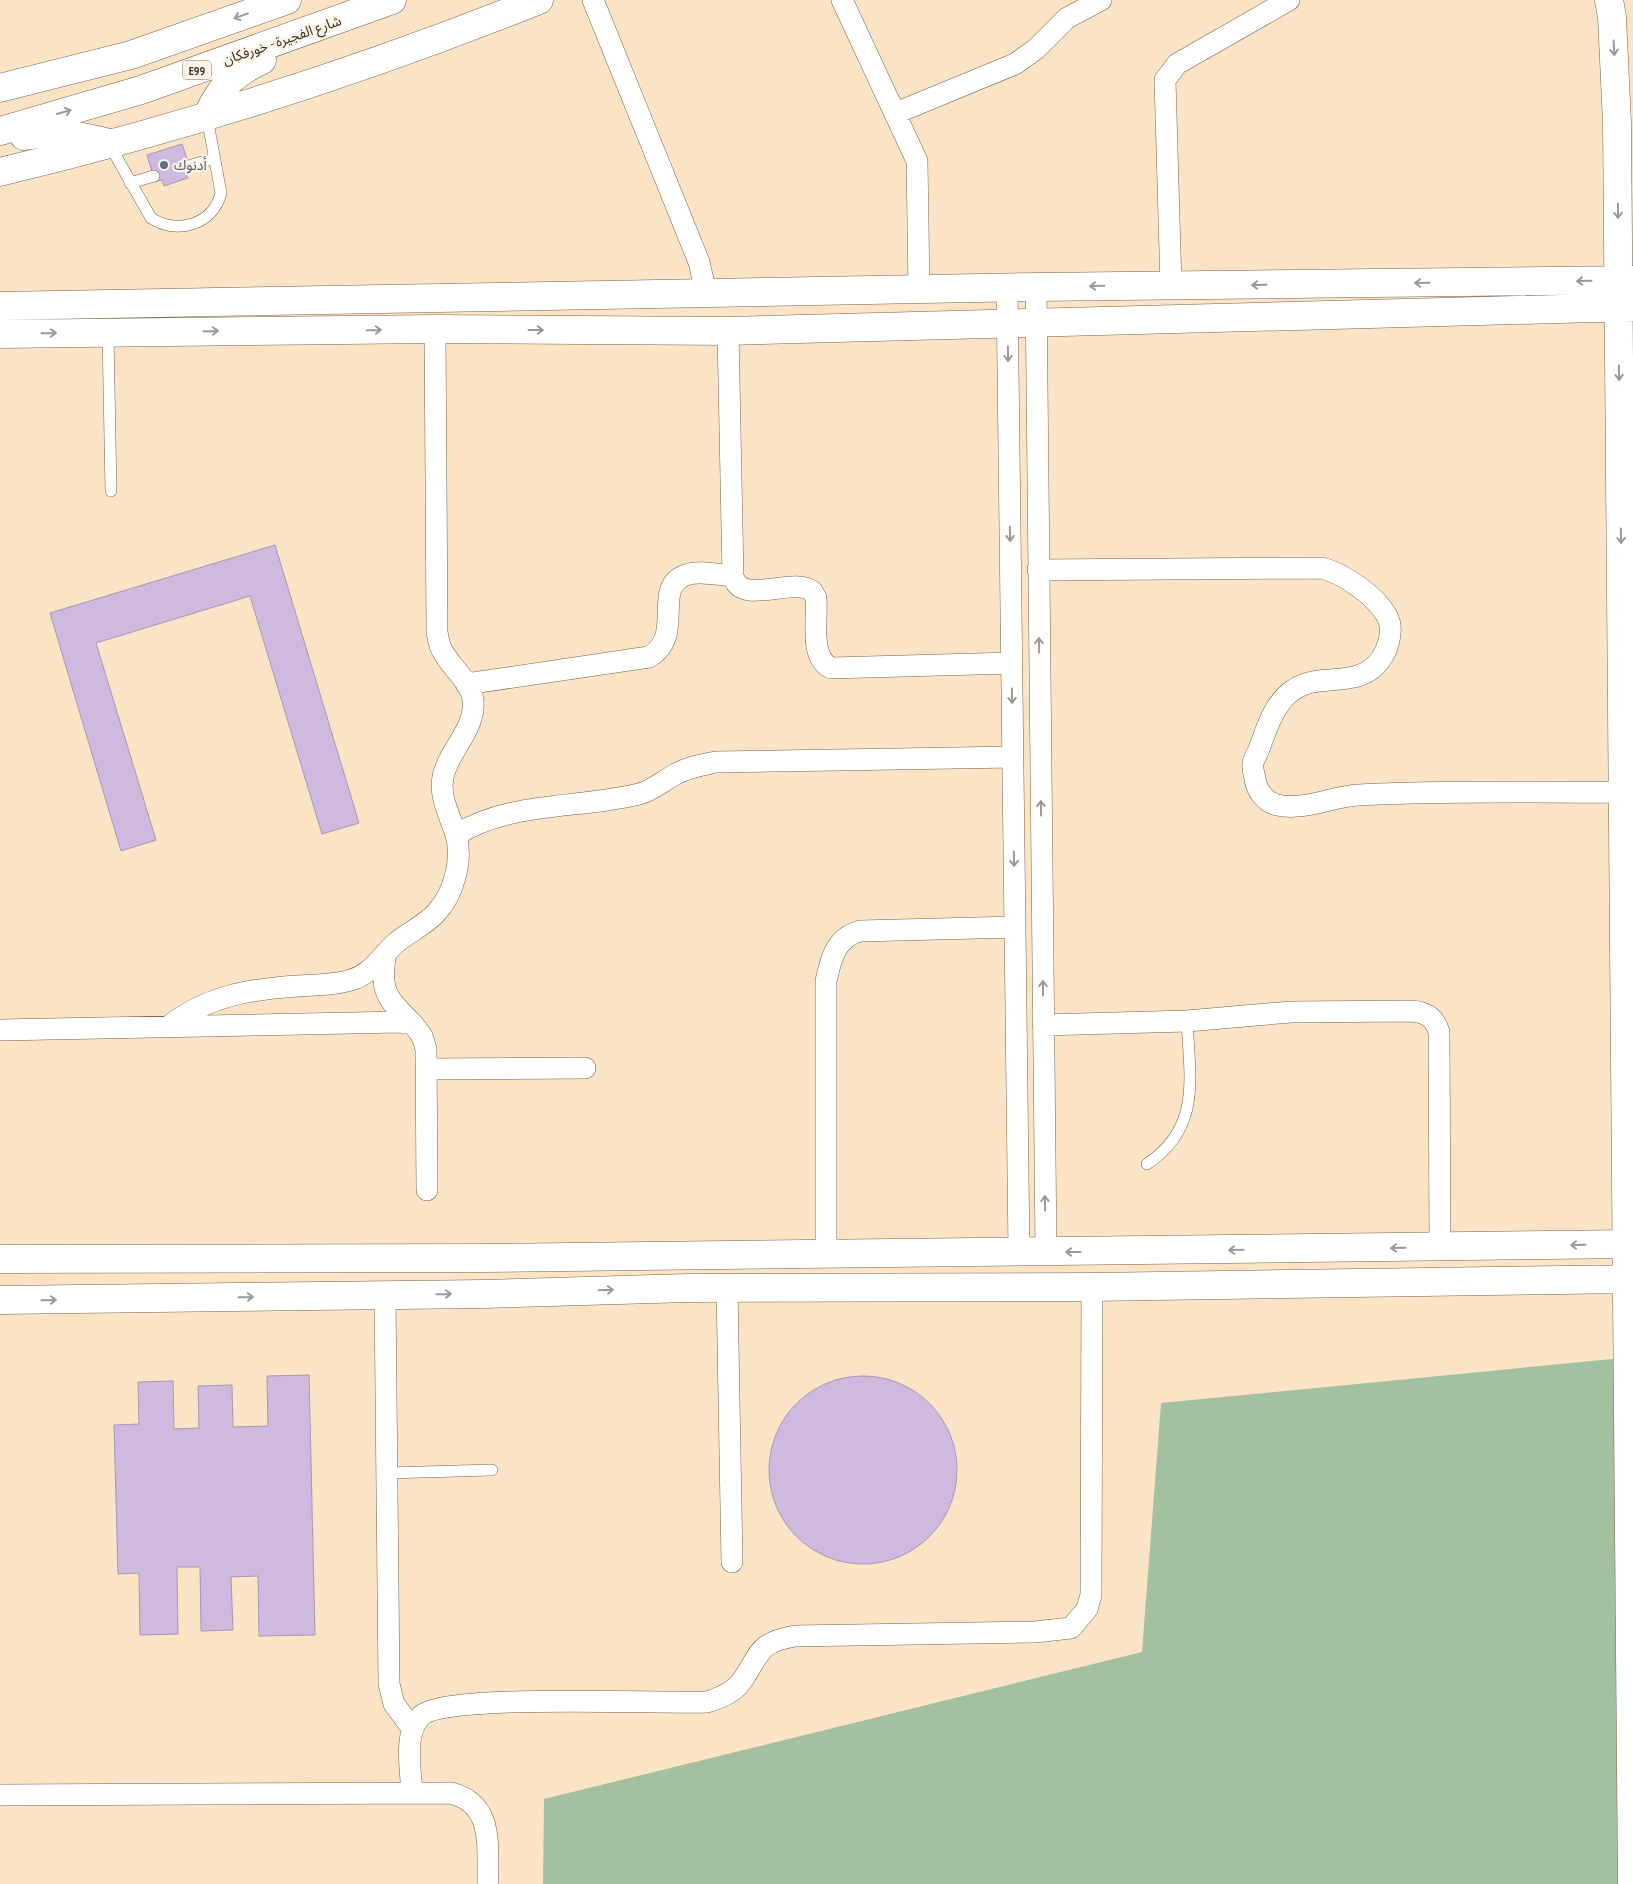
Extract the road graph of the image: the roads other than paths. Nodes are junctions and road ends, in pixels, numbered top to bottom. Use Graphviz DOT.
graph roads {
  1 [pos="287,0"];
  2 [pos="540,0"];
  3 [pos="593,0"];
  4 [pos="842,0"];
  5 [pos="1101,0"];
  6 [pos="1289,0"];
  7 [pos="1610,0"];
  8 [pos="381,5"];
  9 [pos="1079,5"];
  10 [pos="4,85"];
  11 [pos="896,113"];
  12 [pos="206,116"];
  13 [pos="0,131"];
  14 [pos="0,139"];
  15 [pos="109,143"];
  16 [pos="215,158"];
  17 [pos="190,166"];
  18 [pos="0,172"];
  19 [pos="154,176"];
  20 [pos="130,183"];
  21 [pos="1171,286"];
  22 [pos="1036,287"];
  23 [pos="1007,288"];
  24 [pos="919,289"];
  25 [pos="706,293"];
  26 [pos="1626,294"];
  27 [pos="0,306"];
  28 [pos="1036,322"];
  29 [pos="1008,323"];
  30 [pos="435,329"];
  31 [pos="728,331"];
  32 [pos="108,332"];
  33 [pos="0,334"];
  34 [pos="111,491"];
  35 [pos="1010,496"];
  36 [pos="1038,505"];
  37 [pos="1038,570"];
  38 [pos="733,576"];
  39 [pos="1012,663"];
  40 [pos="466,684"];
  41 [pos="1013,757"];
  42 [pos="1624,792"];
  43 [pos="456,835"];
  44 [pos="1015,927"];
  45 [pos="386,953"];
  46 [pos="1187,1022"];
  47 [pos="413,1024"];
  48 [pos="1043,1024"];
  49 [pos="168,1026"];
  50 [pos="0,1030"];
  51 [pos="585,1068"];
  52 [pos="426,1069"];
  53 [pos="1018,1117"];
  54 [pos="1044,1122"];
  55 [pos="1147,1164"];
  56 [pos="427,1190"];
  57 [pos="1630,1244"];
  58 [pos="1451,1247"];
  59 [pos="1046,1251"];
  60 [pos="1019,1252"];
  61 [pos="826,1254"];
  62 [pos="425,1258"];
  63 [pos="0,1259"];
  64 [pos="229,1259"];
  65 [pos="1630,1279"];
  66 [pos="1466,1281"];
  67 [pos="1092,1287"];
  68 [pos="727,1288"];
  69 [pos="416,1294"];
  70 [pos="385,1295"];
  71 [pos="210,1297"];
  72 [pos="0,1300"];
  73 [pos="492,1470"];
  74 [pos="387,1473"];
  75 [pos="732,1562"];
  76 [pos="412,1728"];
  77 [pos="412,1793"];
  78 [pos="0,1795"];
  79 [pos="488,1884"];
  80 [pos="1632,1884"];
  1 -- 10 [label="main road, one-way"];
  2 -- 12 [label="main road"];
  3 -- 25 [label="street"];
  4 -- 11 [label="street"];
  5 -- 9 [label="street"];
  6 -- 21 [label="street"];
  7 -- 26 [label="main road, one-way"];
  8 -- 12 [label="main road"];
  13 -- 8 [label="main road, شارع الفجيرة - خورفكان / E99, one-way"];
  9 -- 11 [label="street"];
  11 -- 24 [label="street"];
  12 -- 15 [label="main road"];
  12 -- 16 [label="lane"];
  14 -- 15 [label="main road"];
  15 -- 18 [label="main road"];
  15 -- 20 [label="lane"];
  16 -- 17 [label="lane"];
  16 -- 20 [label="lane"];
  19 -- 20 [label="lane"];
  21 -- 22 [label="main road, one-way"];
  26 -- 21 [label="main road, one-way"];
  22 -- 23 [label="main road"];
  22 -- 28 [label="street"];
  23 -- 24 [label="main road"];
  23 -- 29 [label="street"];
  24 -- 25 [label="main road"];
  25 -- 27 [label="main road"];
  26 -- 28 [label="main road"];
  26 -- 42 [label="main road, one-way"];
  28 -- 29 [label="main road"];
  28 -- 36 [label="street"];
  29 -- 31 [label="main road"];
  29 -- 35 [label="street, one-way"];
  30 -- 31 [label="main road, one-way"];
  32 -- 30 [label="main road, one-way"];
  30 -- 40 [label="street"];
  31 -- 38 [label="street"];
  33 -- 32 [label="main road, one-way"];
  32 -- 34 [label="lane"];
  35 -- 36 [label="street"];
  35 -- 39 [label="street, one-way"];
  36 -- 37 [label="street"];
  37 -- 42 [label="street"];
  48 -- 37 [label="street, one-way"];
  38 -- 39 [label="street"];
  38 -- 40 [label="street"];
  39 -- 41 [label="street, one-way"];
  40 -- 43 [label="street"];
  41 -- 43 [label="street"];
  41 -- 44 [label="street, one-way"];
  42 -- 57 [label="main road"];
  43 -- 45 [label="street"];
  44 -- 53 [label="street"];
  44 -- 61 [label="street"];
  45 -- 47 [label="street"];
  45 -- 49 [label="street"];
  46 -- 48 [label="street"];
  46 -- 55 [label="lane"];
  46 -- 58 [label="street"];
  47 -- 49 [label="street"];
  47 -- 52 [label="street"];
  48 -- 54 [label="street"];
  49 -- 50 [label="street"];
  51 -- 52 [label="street"];
  52 -- 56 [label="street"];
  53 -- 54 [label="street"];
  53 -- 60 [label="street"];
  59 -- 54 [label="street, one-way"];
  57 -- 58 [label="main road, one-way"];
  57 -- 65 [label="main road"];
  58 -- 59 [label="main road, one-way"];
  58 -- 66 [label="main road"];
  59 -- 60 [label="main road"];
  60 -- 61 [label="main road"];
  61 -- 62 [label="main road"];
  62 -- 64 [label="main road"];
  62 -- 69 [label="main road"];
  63 -- 64 [label="main road"];
  64 -- 71 [label="main road"];
  65 -- 66 [label="main road"];
  65 -- 80 [label="main road"];
  66 -- 67 [label="main road"];
  67 -- 68 [label="main road"];
  67 -- 76 [label="street"];
  69 -- 68 [label="main road, one-way"];
  68 -- 75 [label="street"];
  69 -- 70 [label="main road"];
  71 -- 70 [label="main road, one-way"];
  70 -- 74 [label="street"];
  72 -- 71 [label="main road, one-way"];
  73 -- 74 [label="lane"];
  74 -- 76 [label="street"];
  76 -- 77 [label="street"];
  77 -- 78 [label="street"];
  77 -- 79 [label="street"];
}
